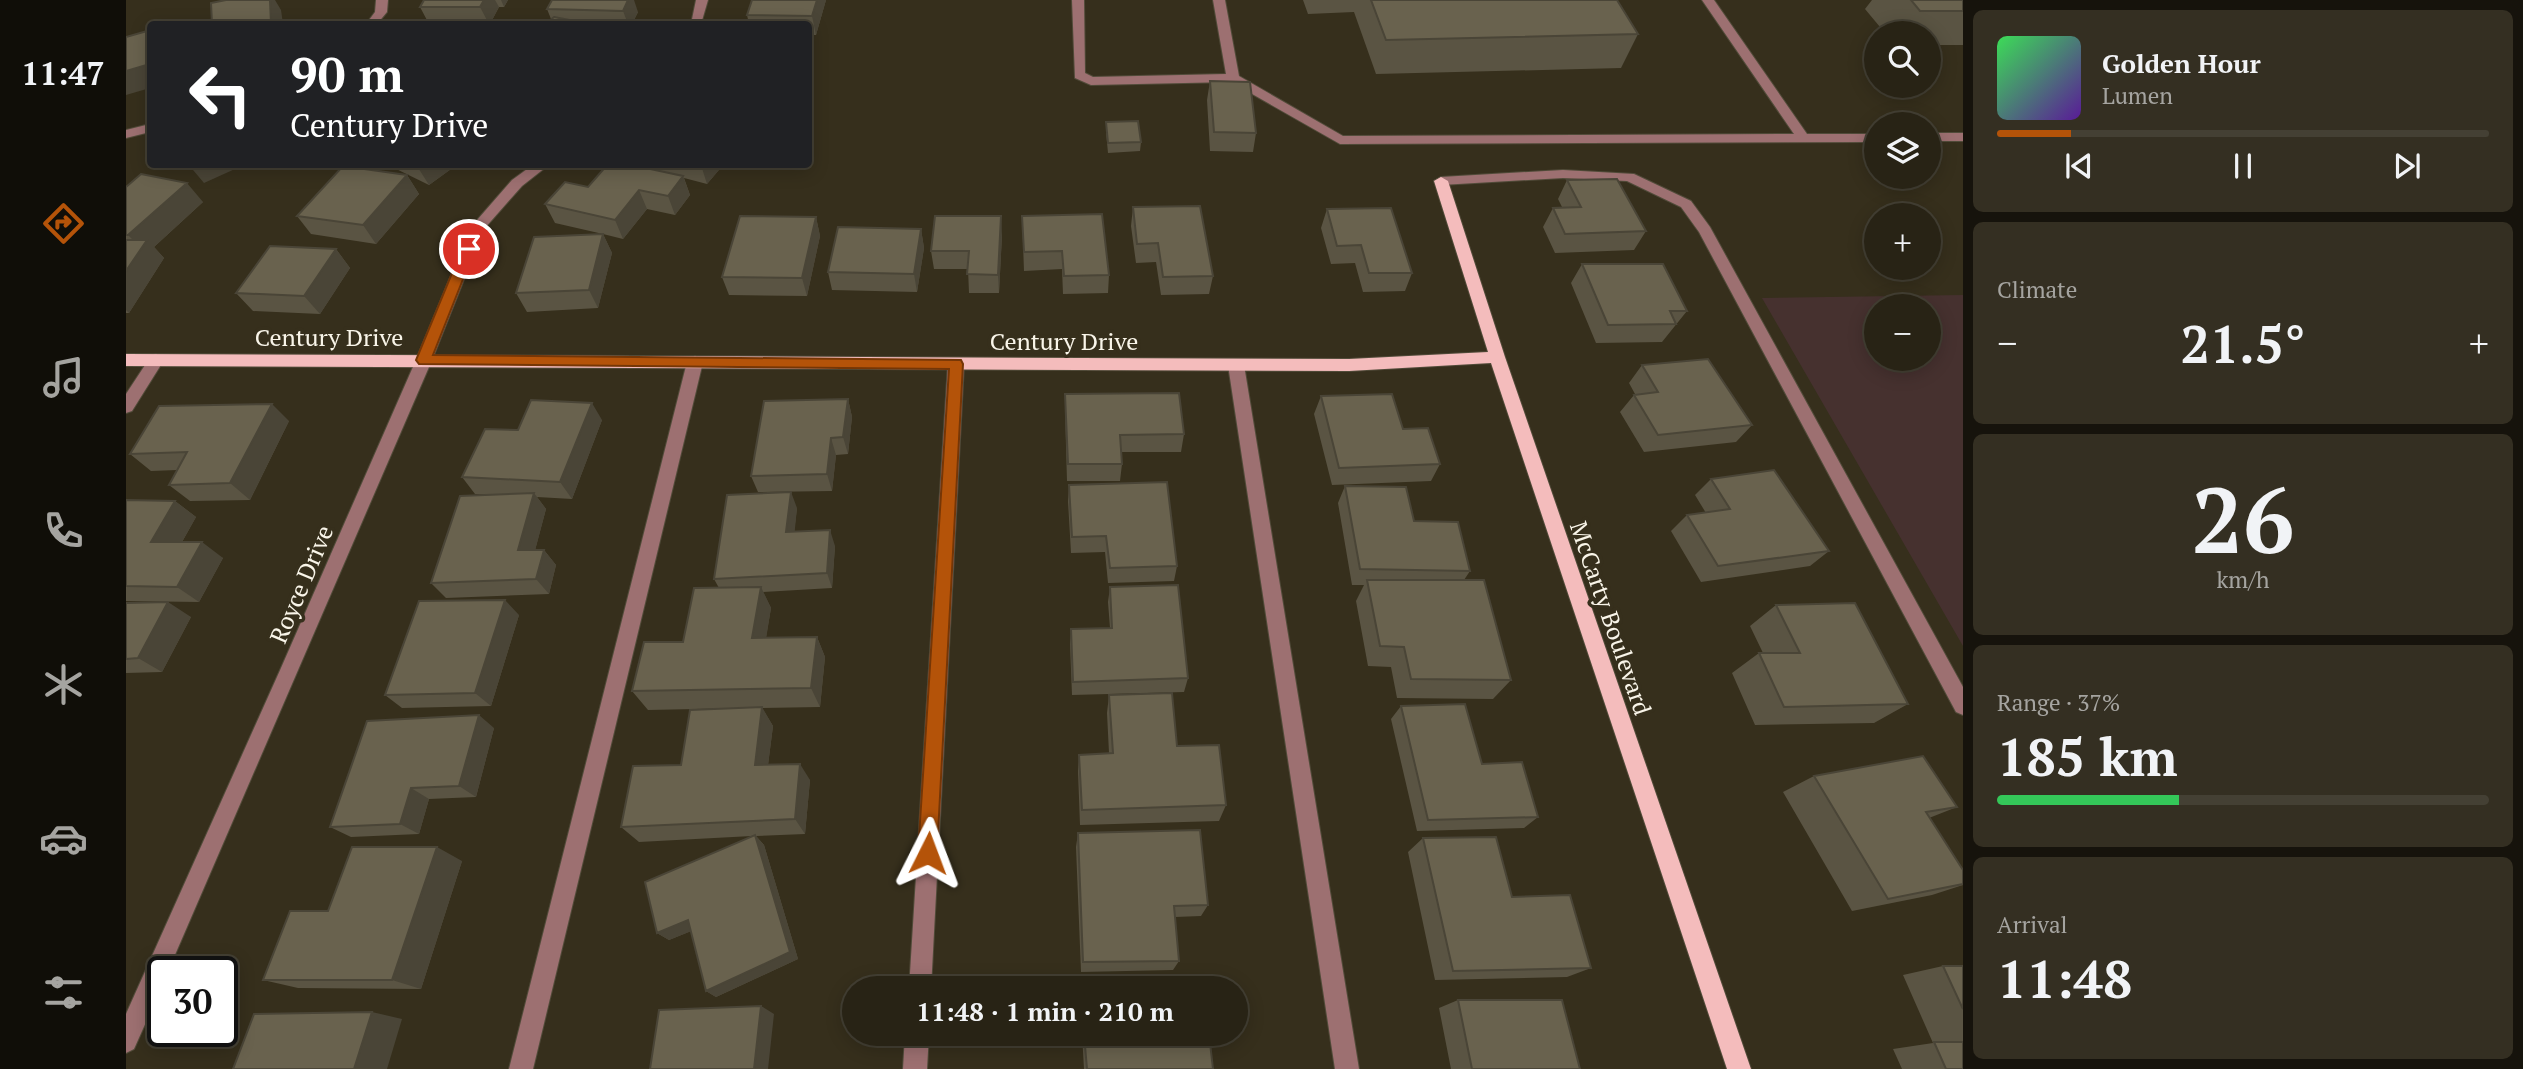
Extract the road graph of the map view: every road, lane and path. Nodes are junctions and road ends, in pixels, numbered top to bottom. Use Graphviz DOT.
graph roads {
  1 [pos="382,0"];
  2 [pos="702,0"];
  3 [pos="1078,0"];
  4 [pos="1219,0"];
  5 [pos="1708,0"];
  6 [pos="373,21"];
  7 [pos="697,21"];
  8 [pos="1233,78"];
  9 [pos="147,129"];
  10 [pos="126,134"];
  11 [pos="1963,137"];
  12 [pos="1864,138"];
  13 [pos="1941,138"];
  14 [pos="1804,139"];
  15 [pos="538,168"];
  16 [pos="1441,181"];
  17 [pos="1497,357"];
  18 [pos="126,360"];
  19 [pos="156,360"];
  20 [pos="424,360"];
  21 [pos="695,362"];
  22 [pos="956,364"];
  23 [pos="1236,365"];
  24 [pos="126,407"];
  25 [pos="1963,706"];
  26 [pos="921,976"];
  27 [pos="126,1041"];
  28 [pos="916,1046"];
  29 [pos="521,1069"];
  30 [pos="915,1069"];
  31 [pos="1347,1069"];
  32 [pos="1739,1069"];
  1 -- 6 [label="street"];
  2 -- 7 [label="street"];
  3 -- 8 [label="street"];
  4 -- 8 [label="street"];
  5 -- 14 [label="street"];
  8 -- 14 [label="street"];
  9 -- 10 [label="street"];
  11 -- 13 [label="street"];
  12 -- 14 [label="street"];
  15 -- 20 [label="street, Royce Drive"];
  16 -- 17 [label="main road, McCarty Boulevard"];
  16 -- 25 [label="street"];
  17 -- 23 [label="main road, Century Drive"];
  17 -- 32 [label="main road, McCarty Boulevard"];
  18 -- 19 [label="main road, Century Drive"];
  19 -- 20 [label="main road, Century Drive"];
  19 -- 24 [label="street"];
  20 -- 21 [label="main road, Century Drive"];
  20 -- 27 [label="street, Royce Drive"];
  21 -- 22 [label="main road, Century Drive"];
  21 -- 29 [label="street"];
  22 -- 23 [label="main road, Century Drive"];
  22 -- 26 [label="street"];
  23 -- 31 [label="street"];
  28 -- 30 [label="street"];
}
